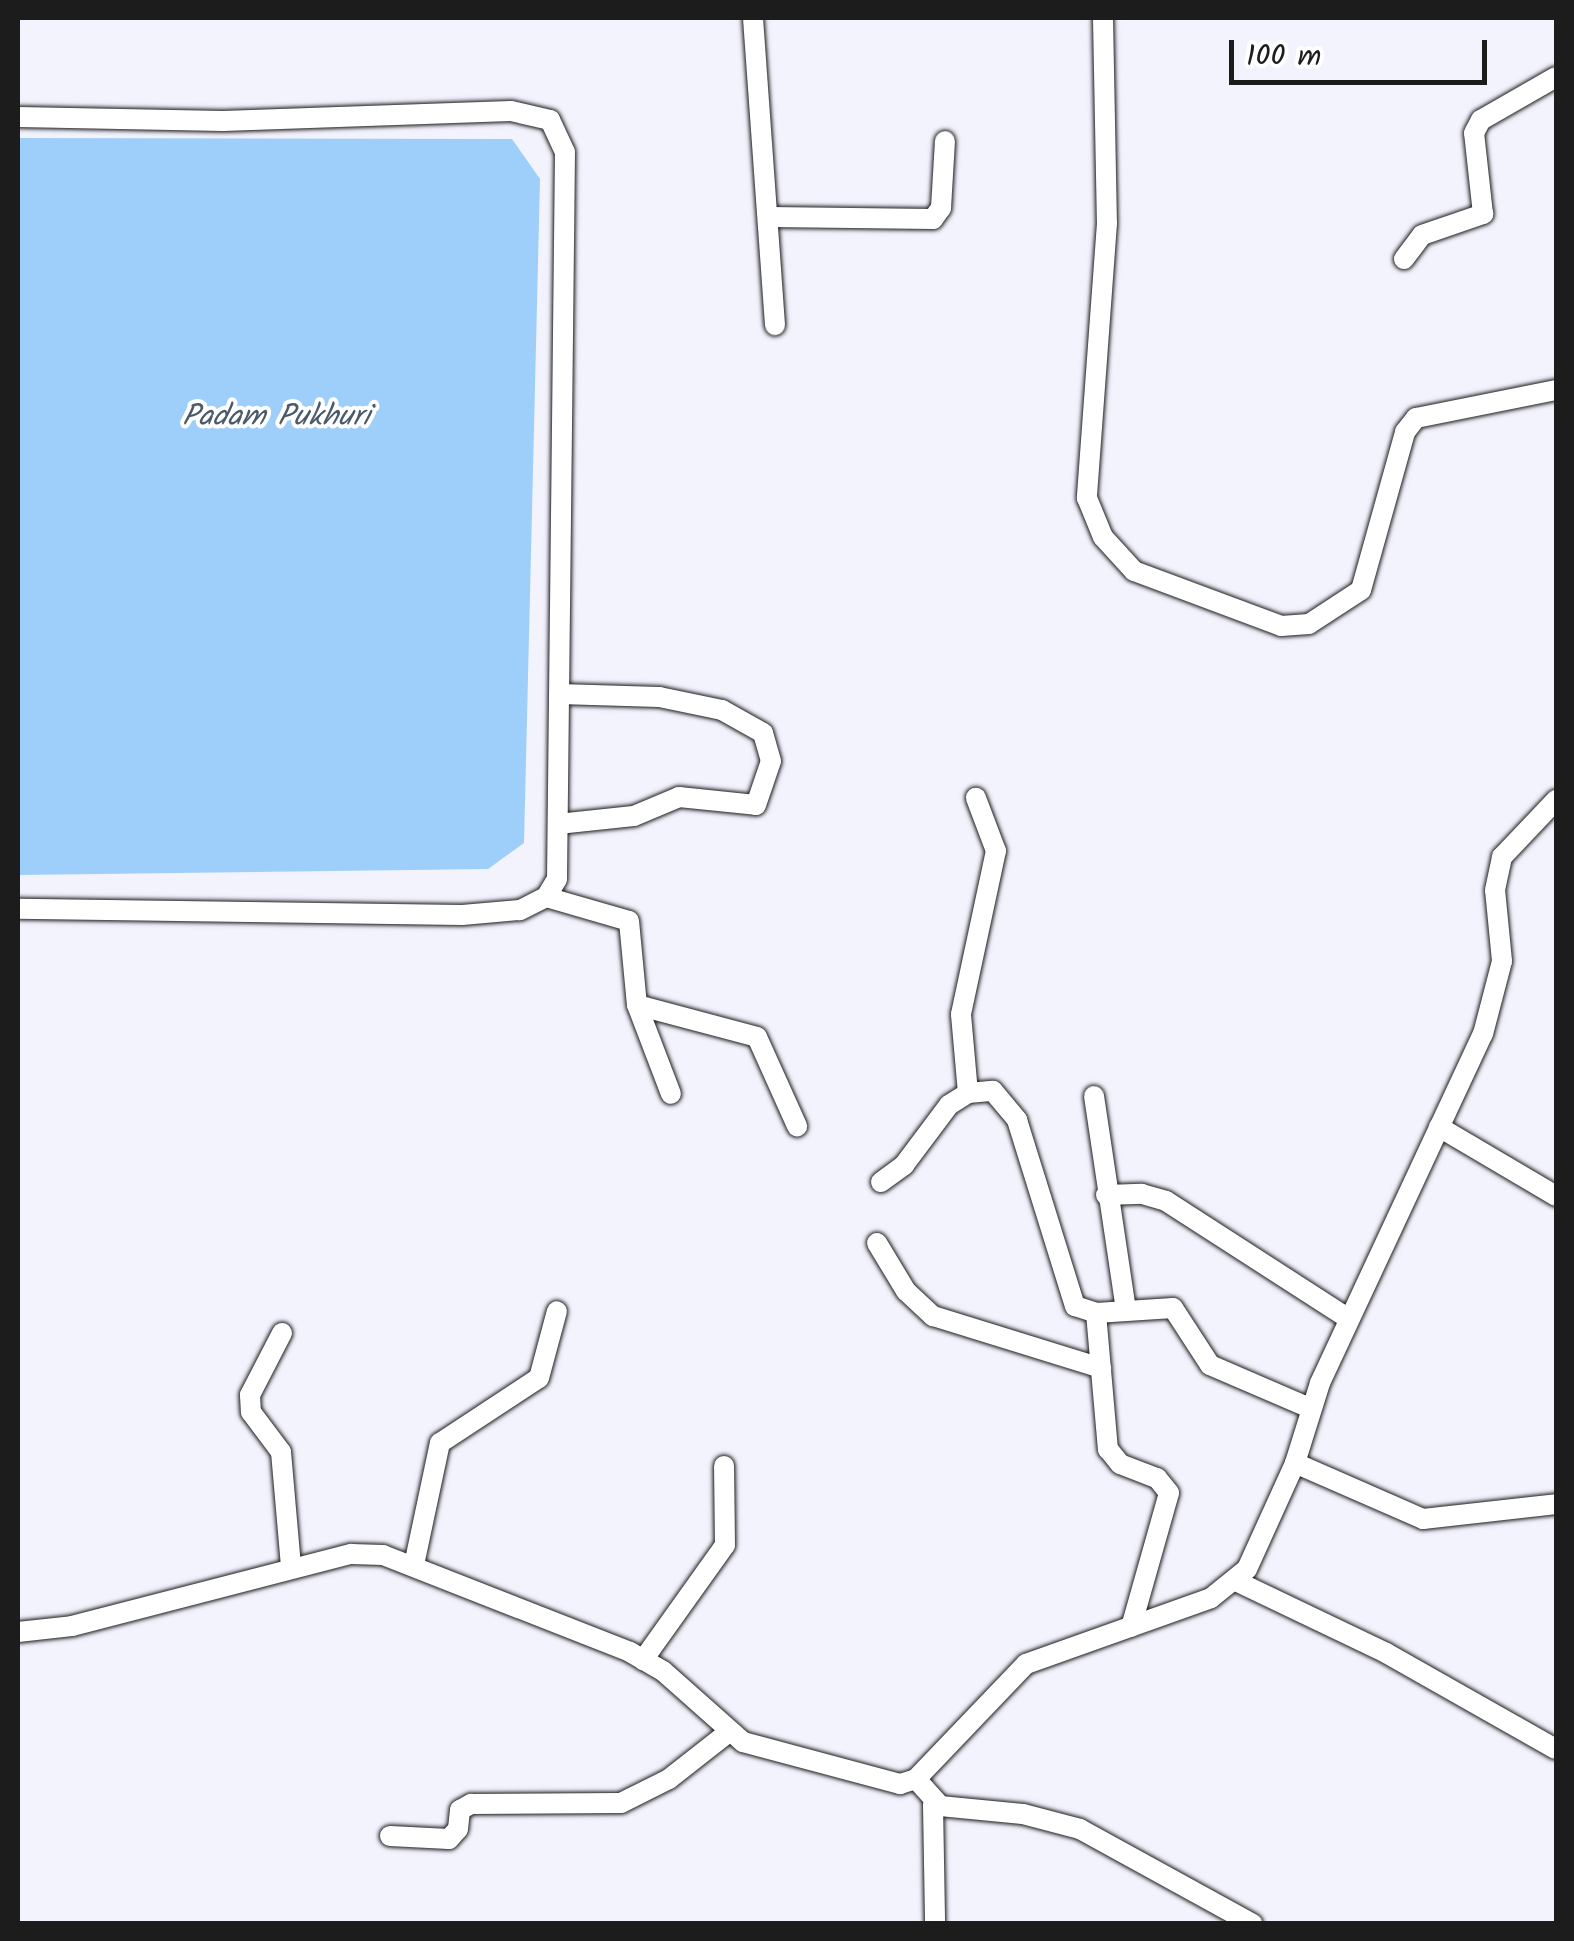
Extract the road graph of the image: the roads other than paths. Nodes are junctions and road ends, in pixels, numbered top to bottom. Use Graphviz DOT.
graph roads {
  1 [pos="753,18"];
  2 [pos="1103,18"];
  3 [pos="1556,77"];
  4 [pos="18,117"];
  5 [pos="944,141"];
  6 [pos="770,217"];
  7 [pos="1404,259"];
  8 [pos="775,325"];
  9 [pos="1556,390"];
  10 [pos="559,694"];
  11 [pos="976,798"];
  12 [pos="1556,800"];
  13 [pos="558,824"];
  14 [pos="546,898"];
  15 [pos="18,910"];
  16 [pos="637,1005"];
  17 [pos="968,1093"];
  18 [pos="671,1094"];
  19 [pos="1094,1096"];
  20 [pos="797,1126"];
  21 [pos="1439,1127"];
  22 [pos="881,1182"];
  23 [pos="1106,1195"];
  24 [pos="1556,1196"];
  25 [pos="877,1244"];
  26 [pos="1126,1308"];
  27 [pos="557,1311"];
  28 [pos="1096,1314"];
  29 [pos="1349,1319"];
  30 [pos="282,1333"];
  31 [pos="1101,1368"];
  32 [pos="1310,1408"];
  33 [pos="1295,1463"];
  34 [pos="724,1466"];
  35 [pos="1556,1504"];
  36 [pos="414,1565"];
  37 [pos="291,1568"];
  38 [pos="1236,1581"];
  39 [pos="1131,1627"];
  40 [pos="18,1632"];
  41 [pos="643,1660"];
  42 [pos="729,1732"];
  43 [pos="1556,1749"];
  44 [pos="916,1779"];
  45 [pos="932,1804"];
  46 [pos="390,1836"];
  47 [pos="934,1924"];
  48 [pos="1252,1924"];
  1 -- 6 [label="street"];
  2 -- 9 [label="street"];
  3 -- 7 [label="street"];
  4 -- 10 [label="street"];
  5 -- 6 [label="street"];
  6 -- 8 [label="street"];
  10 -- 13 [label="street"];
  10 -- 13 [label="street"];
  11 -- 17 [label="street"];
  12 -- 21 [label="street"];
  13 -- 14 [label="street"];
  14 -- 15 [label="street"];
  14 -- 16 [label="street"];
  16 -- 18 [label="street"];
  16 -- 20 [label="street"];
  17 -- 22 [label="street"];
  17 -- 28 [label="street"];
  19 -- 23 [label="street"];
  21 -- 24 [label="street"];
  21 -- 29 [label="street"];
  23 -- 26 [label="street"];
  23 -- 29 [label="street"];
  25 -- 31 [label="street"];
  26 -- 28 [label="street"];
  26 -- 32 [label="street"];
  27 -- 36 [label="street"];
  28 -- 31 [label="street"];
  29 -- 32 [label="street"];
  30 -- 37 [label="street"];
  31 -- 39 [label="street"];
  32 -- 33 [label="street"];
  33 -- 35 [label="street"];
  33 -- 38 [label="street"];
  34 -- 41 [label="street"];
  36 -- 37 [label="street"];
  36 -- 41 [label="street"];
  37 -- 40 [label="street"];
  38 -- 39 [label="street"];
  38 -- 43 [label="street"];
  39 -- 44 [label="street"];
  41 -- 42 [label="street"];
  42 -- 44 [label="street"];
  42 -- 46 [label="street"];
  44 -- 45 [label="street"];
  45 -- 47 [label="street"];
  45 -- 48 [label="street"];
}
